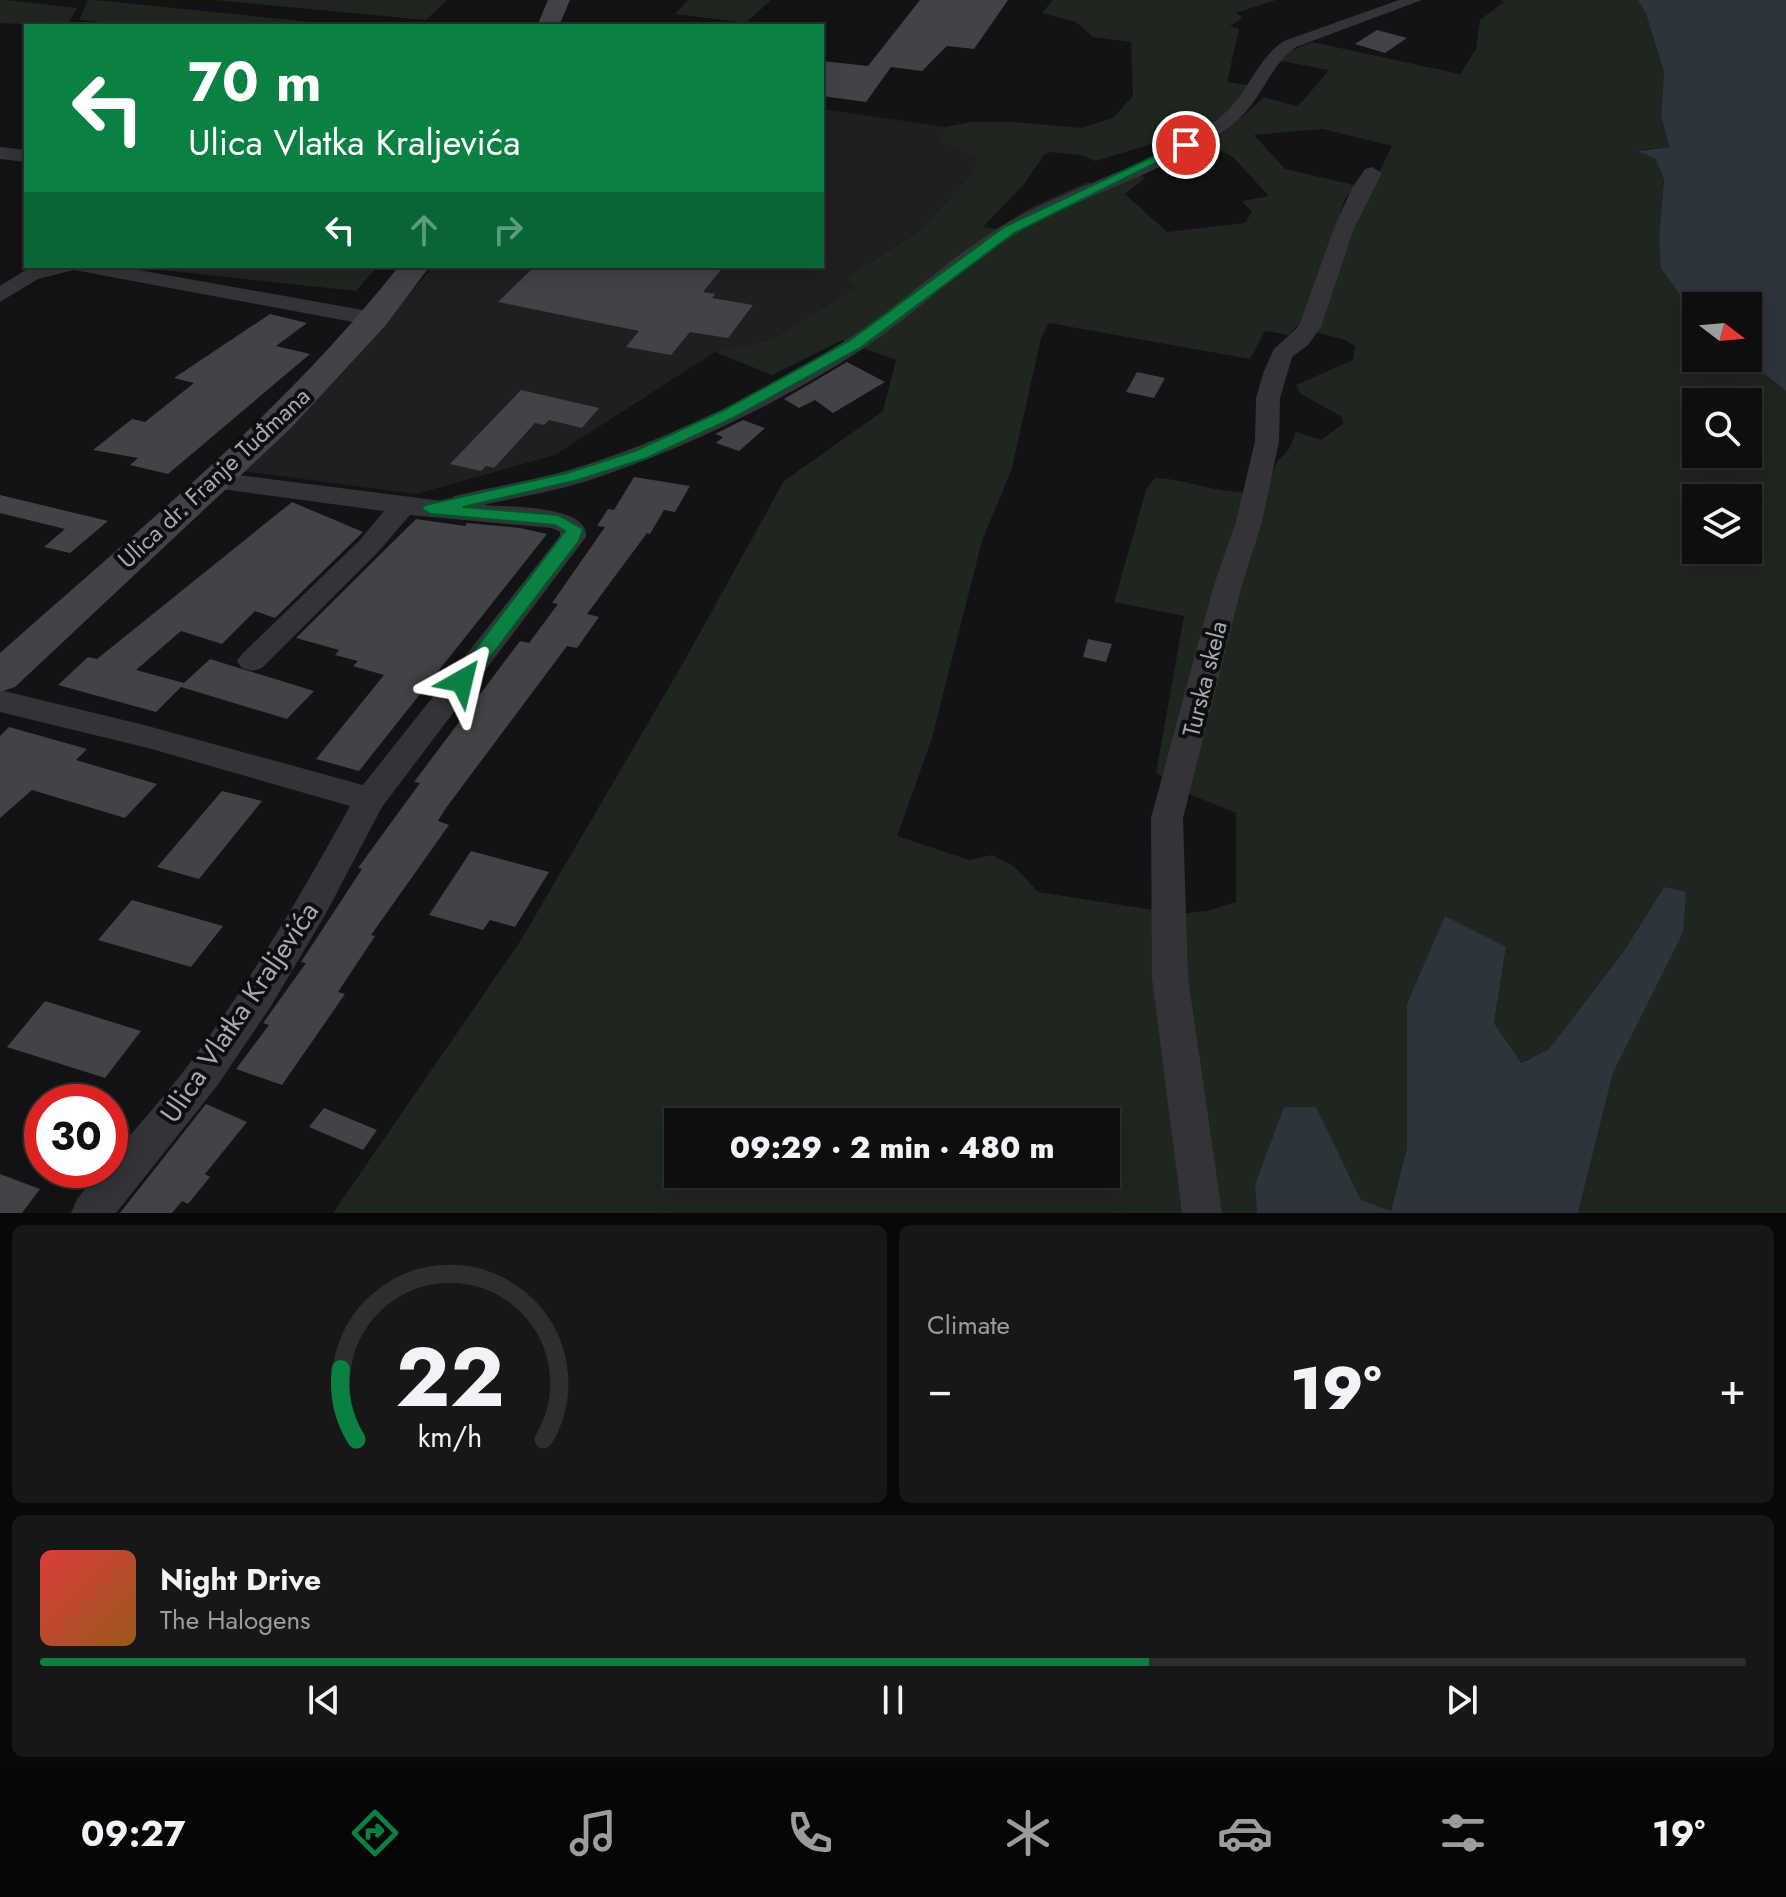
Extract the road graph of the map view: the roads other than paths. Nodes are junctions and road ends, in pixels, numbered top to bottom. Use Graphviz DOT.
graph roads {
  1 [pos="559,0"];
  2 [pos="1414,0"];
  3 [pos="549,24"];
  4 [pos="1372,173"];
  5 [pos="58,268"];
  6 [pos="92,268"];
  7 [pos="413,268"];
  8 [pos="0,296"];
  9 [pos="374,319"];
  10 [pos="214,480"];
  11 [pos="417,508"];
  12 [pos="252,661"];
  13 [pos="0,677"];
  14 [pos="0,701"];
  15 [pos="370,799"];
  16 [pos="91,1213"];
  17 [pos="1202,1213"];
  1 -- 3 [label="main road"];
  2 -- 11 [label="street"];
  4 -- 17 [label="street, Turska skela"];
  5 -- 8 [label="street"];
  6 -- 9 [label="street"];
  7 -- 9 [label="main road, Ulica dr. Franje Tuđmana"];
  9 -- 10 [label="main road, Ulica dr. Franje Tuđmana"];
  10 -- 11 [label="street, Ulica Vlatka Kraljevića"];
  10 -- 13 [label="main road, Ulica dr. Franje Tuđmana"];
  11 -- 12 [label="street"];
  11 -- 15 [label="street, Ulica Vlatka Kraljevića"];
  14 -- 15 [label="street"];
  15 -- 16 [label="street, Ulica Vlatka Kraljevića"];
}
